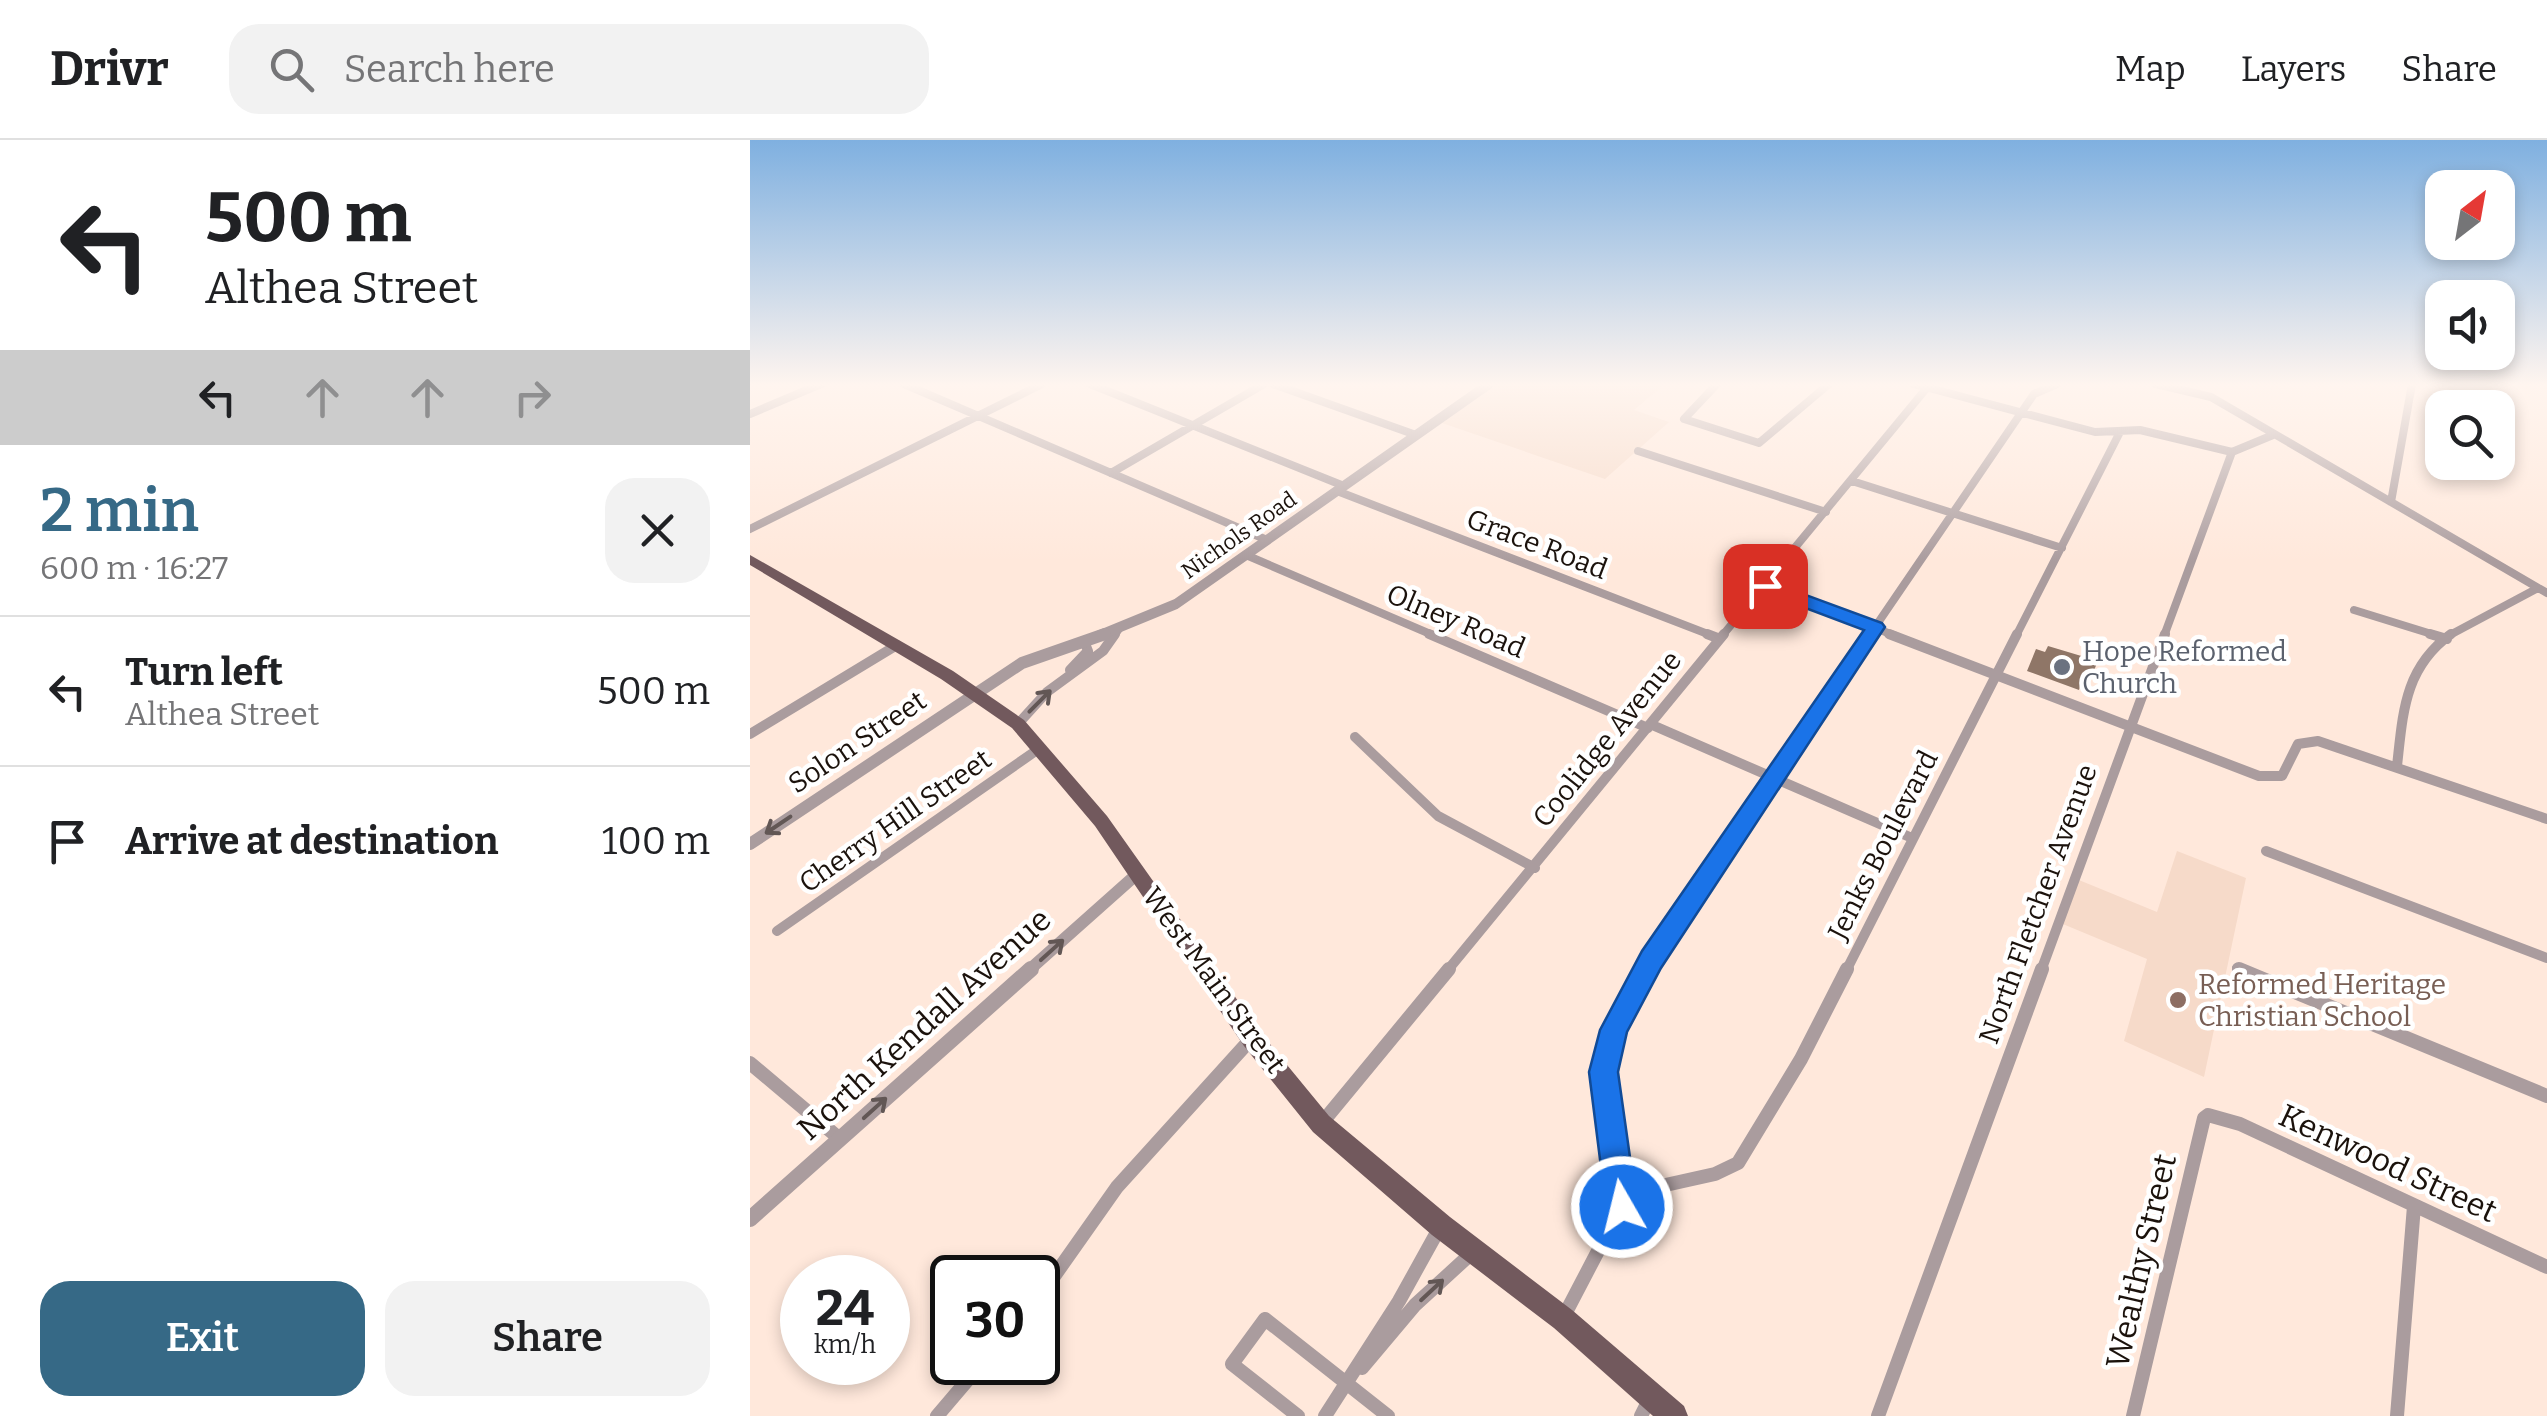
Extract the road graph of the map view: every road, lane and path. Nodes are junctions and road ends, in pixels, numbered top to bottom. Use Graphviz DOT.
graph roads {
  1 [pos="921,444"];
  2 [pos="1043,444"];
  3 [pos="1162,444"];
  4 [pos="1237,444"];
  5 [pos="1404,444"];
  6 [pos="1882,444"];
  7 [pos="1999,444"];
  8 [pos="2114,444"];
  9 [pos="2198,444"];
  10 [pos="2252,444"];
  11 [pos="2288,444"];
  12 [pos="2402,444"];
  13 [pos="1638,451"];
  14 [pos="2232,452"];
  15 [pos="1111,473"];
  16 [pos="1852,481"];
  17 [pos="1341,489"];
  18 [pos="2392,502"];
  19 [pos="1826,512"];
  20 [pos="1952,513"];
  21 [pos="750,530"];
  22 [pos="1267,540"];
  23 [pos="2062,548"];
  24 [pos="1246,555"];
  25 [pos="750,559"];
  26 [pos="1765,586"];
  27 [pos="2543,591"];
  28 [pos="2354,610"];
  29 [pos="1876,627"];
  30 [pos="1119,629"];
  31 [pos="1720,639"];
  32 [pos="2447,639"];
  33 [pos="1084,640"];
  34 [pos="897,645"];
  35 [pos="1995,674"];
  36 [pos="1064,679"];
  37 [pos="992,681"];
  38 [pos="976,694"];
  39 [pos="1018,724"];
  40 [pos="1649,726"];
  41 [pos="2130,726"];
  42 [pos="750,734"];
  43 [pos="1355,737"];
  44 [pos="1040,748"];
  45 [pos="2397,766"];
  46 [pos="1774,780"];
  47 [pos="2547,818"];
  48 [pos="1912,838"];
  49 [pos="750,844"];
  50 [pos="2266,851"];
  51 [pos="1535,868"];
  52 [pos="1137,874"];
  53 [pos="777,931"];
  54 [pos="2547,958"];
  55 [pos="2237,968"];
  56 [pos="1252,1038"];
  57 [pos="750,1063"];
  58 [pos="2547,1096"];
  59 [pos="2204,1118"];
  60 [pos="1321,1124"];
  61 [pos="840,1139"];
  62 [pos="2414,1206"];
  63 [pos="1622,1207"];
  64 [pos="750,1219"];
  65 [pos="1441,1226"];
  66 [pos="1473,1252"];
  67 [pos="1060,1267"];
  68 [pos="2547,1267"];
  69 [pos="1562,1319"];
  70 [pos="1348,1384"];
  71 [pos="963,1385"];
  72 [pos="1646,1406"];
  73 [pos="937,1416"];
  74 [pos="1298,1416"];
  75 [pos="1325,1416"];
  76 [pos="1388,1416"];
  77 [pos="1674,1416"];
  78 [pos="1878,1416"];
  79 [pos="2133,1416"];
  80 [pos="2397,1416"];
  1 -- 21 [label="street"];
  2 -- 15 [label="street"];
  3 -- 15 [label="street"];
  4 -- 17 [label="street, Grace Road"];
  5 -- 17 [label="street, Nichols Road"];
  6 -- 16 [label="street, Coolidge Avenue"];
  7 -- 20 [label="street"];
  8 -- 23 [label="street, Jenks Boulevard"];
  9 -- 14 [label="street"];
  10 -- 14 [label="street"];
  11 -- 18 [label="street"];
  12 -- 18 [label="street"];
  13 -- 19 [label="street"];
  14 -- 41 [label="street, North Fletcher Avenue"];
  15 -- 22 [label="street"];
  16 -- 19 [label="street, Coolidge Avenue"];
  16 -- 20 [label="street"];
  17 -- 22 [label="street, Nichols Road"];
  17 -- 31 [label="street, Grace Road"];
  18 -- 27 [label="street"];
  19 -- 26 [label="street, Coolidge Avenue"];
  20 -- 23 [label="street"];
  20 -- 29 [label="street"];
  22 -- 24 [label="street, Nichols Road"];
  23 -- 35 [label="street, Jenks Boulevard"];
  24 -- 30 [label="street, Nichols Road"];
  24 -- 40 [label="street, Olney Road"];
  25 -- 34 [label="main road, West Main Street"];
  26 -- 29 [label="street"];
  26 -- 31 [label="street, Coolidge Avenue"];
  27 -- 32 [label="street"];
  28 -- 32 [label="street"];
  29 -- 35 [label="street"];
  29 -- 46 [label="street"];
  30 -- 33 [label="street, Nichols Road"];
  30 -- 36 [label="street"];
  31 -- 40 [label="street, Coolidge Avenue"];
  32 -- 45 [label="street"];
  33 -- 36 [label="street"];
  33 -- 37 [label="street, Nichols Road"];
  34 -- 38 [label="main road, West Main Street"];
  34 -- 42 [label="street"];
  35 -- 41 [label="street"];
  35 -- 48 [label="street, Jenks Boulevard"];
  39 -- 36 [label="street, one-way"];
  37 -- 38 [label="street, Solon Street"];
  38 -- 39 [label="main road, West Main Street"];
  38 -- 49 [label="street, Solon Street, one-way"];
  39 -- 44 [label="main road, West Main Street"];
  40 -- 46 [label="street, Olney Road"];
  40 -- 51 [label="street, Coolidge Avenue"];
  41 -- 45 [label="street"];
  41 -- 78 [label="street, North Fletcher Avenue"];
  43 -- 51 [label="street"];
  44 -- 52 [label="main road, West Main Street"];
  44 -- 53 [label="street, Cherry Hill Street"];
  45 -- 47 [label="street"];
  46 -- 48 [label="street, Olney Road"];
  46 -- 63 [label="street"];
  48 -- 63 [label="street, Jenks Boulevard"];
  50 -- 54 [label="street"];
  51 -- 60 [label="street, Coolidge Avenue"];
  52 -- 56 [label="main road, West Main Street"];
  61 -- 52 [label="street, North Kendall Avenue, one-way"];
  55 -- 58 [label="street"];
  56 -- 60 [label="main road, West Main Street"];
  56 -- 67 [label="street"];
  57 -- 61 [label="street"];
  59 -- 62 [label="street, Kenwood Street"];
  59 -- 79 [label="street, Wealthy Street"];
  60 -- 65 [label="main road, West Main Street"];
  61 -- 64 [label="street, North Kendall Avenue"];
  62 -- 68 [label="street, Kenwood Street"];
  62 -- 80 [label="street"];
  63 -- 69 [label="street"];
  65 -- 66 [label="main road, West Main Street"];
  65 -- 70 [label="street"];
  66 -- 69 [label="main road, West Main Street"];
  70 -- 66 [label="street, one-way"];
  69 -- 72 [label="main road, West Main Street"];
  70 -- 74 [label="street"];
  70 -- 75 [label="street"];
  70 -- 76 [label="street"];
  71 -- 73 [label="street"];
  72 -- 77 [label="main road, West Main Street"];
}
